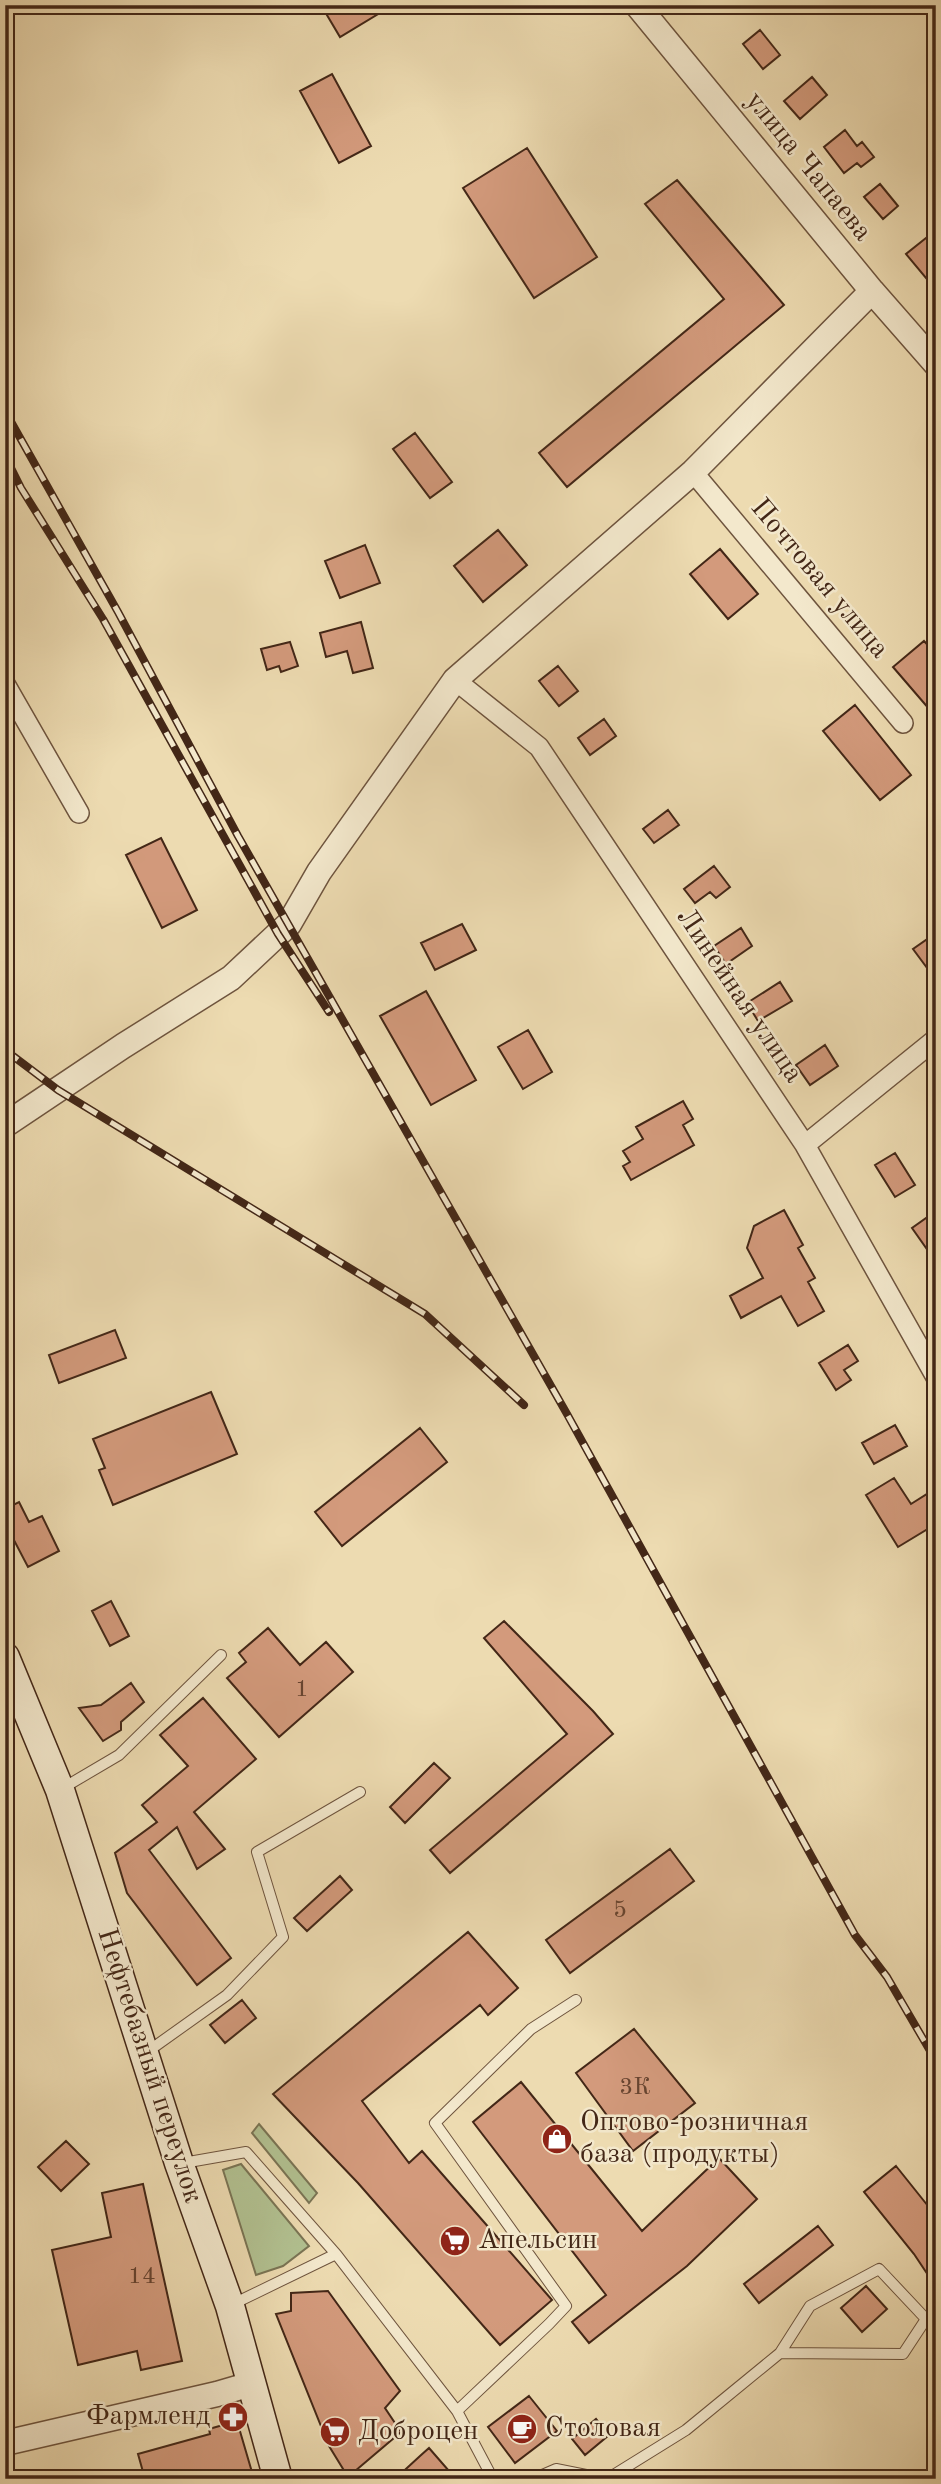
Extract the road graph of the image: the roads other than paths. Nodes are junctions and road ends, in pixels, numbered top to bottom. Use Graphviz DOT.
graph roads {
  1 [pos="637,5"];
  2 [pos="872,291"];
  3 [pos="936,364"];
  4 [pos="693,472"];
  5 [pos="455,680"];
  6 [pos="5,684"];
  7 [pos="903,723"];
  8 [pos="79,813"];
  9 [pos="936,1039"];
  10 [pos="5,1125"];
  11 [pos="805,1145"];
  12 [pos="936,1377"];
  13 [pos="221,1655"];
  14 [pos="5,1657"];
  15 [pos="60,1790"];
  16 [pos="360,1792"];
  17 [pos="576,2000"];
  18 [pos="144,2054"];
  19 [pos="179,2163"];
  20 [pos="336,2254"];
  21 [pos="230,2306"];
  22 [pos="780,2353"];
  23 [pos="251,2384"];
  24 [pos="457,2411"];
  25 [pos="5,2443"];
  26 [pos="278,2479"];
  27 [pos="493,2479"];
  28 [pos="533,2479"];
  29 [pos="606,2479"];
  1 -- 2 [label="street, улица Чапаева"];
  2 -- 3 [label="street, улица Чапаева"];
  2 -- 4 [label="street"];
  4 -- 5 [label="street"];
  4 -- 7 [label="street, Почтовая улица"];
  5 -- 10 [label="street"];
  5 -- 11 [label="street, Линейная улица"];
  6 -- 8 [label="street"];
  9 -- 11 [label="street"];
  11 -- 12 [label="street, Линейная улица"];
  13 -- 15 [label="lane"];
  14 -- 15 [label="main road, Нефтебазный переулок"];
  15 -- 18 [label="main road, Нефтебазный переулок"];
  16 -- 18 [label="lane"];
  17 -- 24 [label="lane"];
  18 -- 19 [label="main road, Нефтебазный переулок"];
  19 -- 20 [label="lane"];
  19 -- 21 [label="main road, Нефтебазный переулок"];
  20 -- 21 [label="lane"];
  20 -- 24 [label="lane"];
  21 -- 23 [label="main road, Нефтебазный переулок"];
  22 -- 22 [label="lane"];
  22 -- 29 [label="lane"];
  23 -- 25 [label="street"];
  23 -- 26 [label="main road, Нефтебазный переулок"];
  24 -- 27 [label="lane"];
  28 -- 29 [label="lane"];
}
